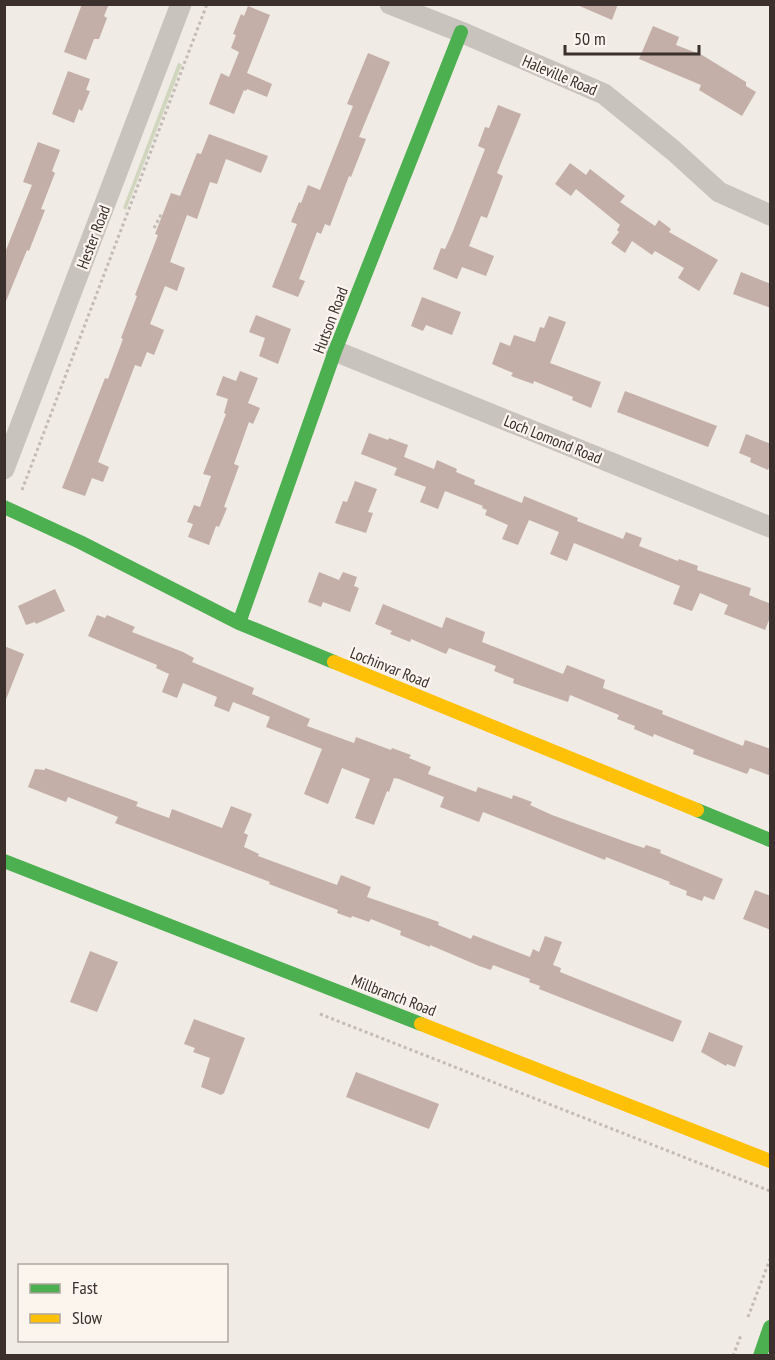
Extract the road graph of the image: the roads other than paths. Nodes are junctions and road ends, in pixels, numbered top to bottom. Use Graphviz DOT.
graph roads {
  1 [pos="181,4"];
  2 [pos="390,4"];
  3 [pos="461,32"];
  4 [pos="771,215"];
  5 [pos="335,351"];
  6 [pos="4,469"];
  7 [pos="4,507"];
  8 [pos="771,527"];
  9 [pos="239,623"];
  10 [pos="771,840"];
  11 [pos="4,861"];
  12 [pos="771,1161"];
  13 [pos="771,1326"];
  14 [pos="760,1356"];
  1 -- 6 [label="street, Hester Road"];
  2 -- 3 [label="street, Haleville Road"];
  3 -- 4 [label="street, Haleville Road"];
  3 -- 5 [label="street, Hutson Road"];
  5 -- 8 [label="street, Loch Lomond Road"];
  5 -- 9 [label="street, Hutson Road"];
  7 -- 9 [label="street, Lochinvar Road"];
  9 -- 10 [label="street, Lochinvar Road"];
  11 -- 12 [label="street, Millbranch Road"];
  13 -- 14 [label="street"];
}
